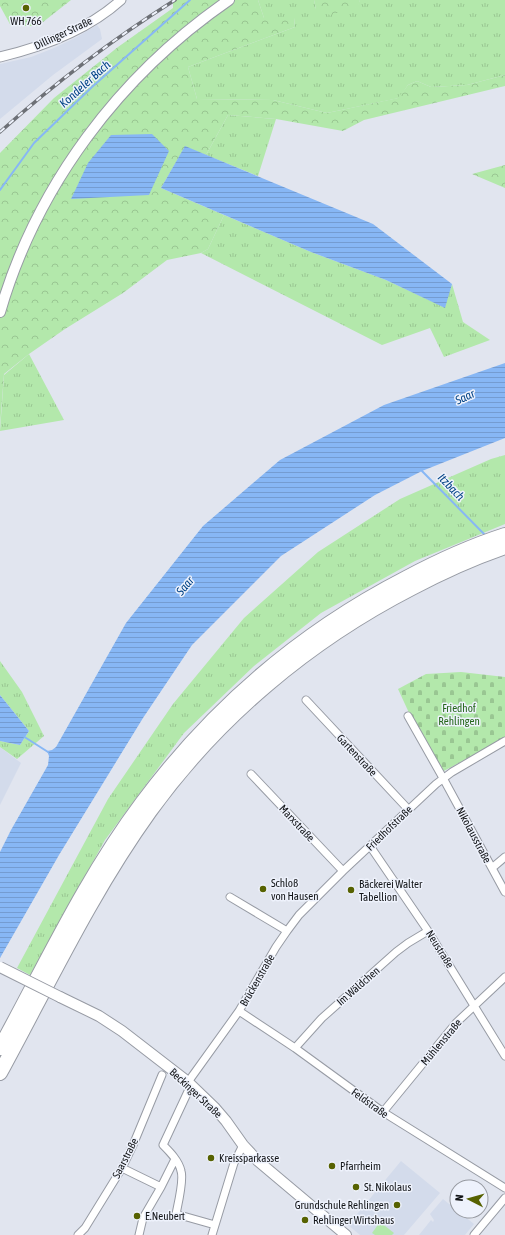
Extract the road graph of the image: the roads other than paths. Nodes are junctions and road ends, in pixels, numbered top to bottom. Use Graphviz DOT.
graph roads {
  1 [pos="121,0"];
  2 [pos="229,0"];
  3 [pos="0,57"];
  4 [pos="0,312"];
  5 [pos="505,535"];
  6 [pos="505,547"];
  7 [pos="306,700"];
  8 [pos="408,716"];
  9 [pos="505,741"];
  10 [pos="251,774"];
  11 [pos="443,778"];
  12 [pos="408,809"];
  13 [pos="370,846"];
  14 [pos="505,857"];
  15 [pos="492,868"];
  16 [pos="343,871"];
  17 [pos="505,892"];
  18 [pos="230,897"];
  19 [pos="287,931"];
  20 [pos="428,931"];
  21 [pos="0,967"];
  22 [pos="505,977"];
  23 [pos="475,1005"];
  24 [pos="239,1011"];
  25 [pos="0,1048"];
  26 [pos="295,1048"];
  27 [pos="505,1056"];
  28 [pos="0,1073"];
  29 [pos="162,1075"];
  30 [pos="189,1083"];
  31 [pos="383,1112"];
  32 [pos="243,1145"];
  33 [pos="175,1159"];
  34 [pos="122,1168"];
  35 [pos="161,1187"];
  36 [pos="505,1188"];
  37 [pos="505,1198"];
  38 [pos="215,1225"];
  39 [pos="78,1235"];
  40 [pos="139,1235"];
  41 [pos="212,1235"];
  42 [pos="346,1235"];
  43 [pos="474,1235"];
  1 -- 3 [label="street, Dillinger Straße"];
  2 -- 4 [label="main road"];
  5 -- 25 [label="highway"];
  6 -- 28 [label="highway"];
  7 -- 12 [label="street, Gartenstraße"];
  8 -- 11 [label="street, Nikolausstraße"];
  9 -- 11 [label="street, Friedhofstraße"];
  10 -- 16 [label="street, Marxstraße"];
  11 -- 12 [label="street, Friedhofstraße"];
  11 -- 15 [label="street, Nikolausstraße"];
  12 -- 13 [label="street, Friedhofstraße"];
  13 -- 16 [label="street, Friedhofstraße"];
  13 -- 20 [label="street, Neustraße"];
  14 -- 15 [label="street"];
  15 -- 17 [label="street, Nikolausstraße"];
  16 -- 19 [label="street, Friedhofstraße"];
  18 -- 19 [label="street"];
  19 -- 24 [label="street, Brückenstraße"];
  20 -- 23 [label="street, Neustraße"];
  20 -- 26 [label="street, Im Wäldchen"];
  21 -- 30 [label="main road, Beckinger Straße, bridge"];
  22 -- 23 [label="street, Mühlenstraße"];
  23 -- 27 [label="street, Neustraße"];
  23 -- 31 [label="street, Mühlenstraße"];
  24 -- 26 [label="street, Feldstraße"];
  24 -- 30 [label="street, Brückenstraße"];
  26 -- 31 [label="street, Feldstraße"];
  29 -- 34 [label="street, Saarstraße"];
  30 -- 32 [label="main road, Beckinger Straße"];
  30 -- 33 [label="street, Brückenstraße"];
  31 -- 36 [label="street, Feldstraße"];
  32 -- 38 [label="street"];
  32 -- 42 [label="main road, Beckinger Straße"];
  33 -- 35 [label="street"];
  33 -- 38 [label="street"];
  34 -- 35 [label="street"];
  34 -- 39 [label="street, Saarstraße"];
  35 -- 40 [label="street"];
  37 -- 43 [label="street"];
  38 -- 41 [label="street"];
}
